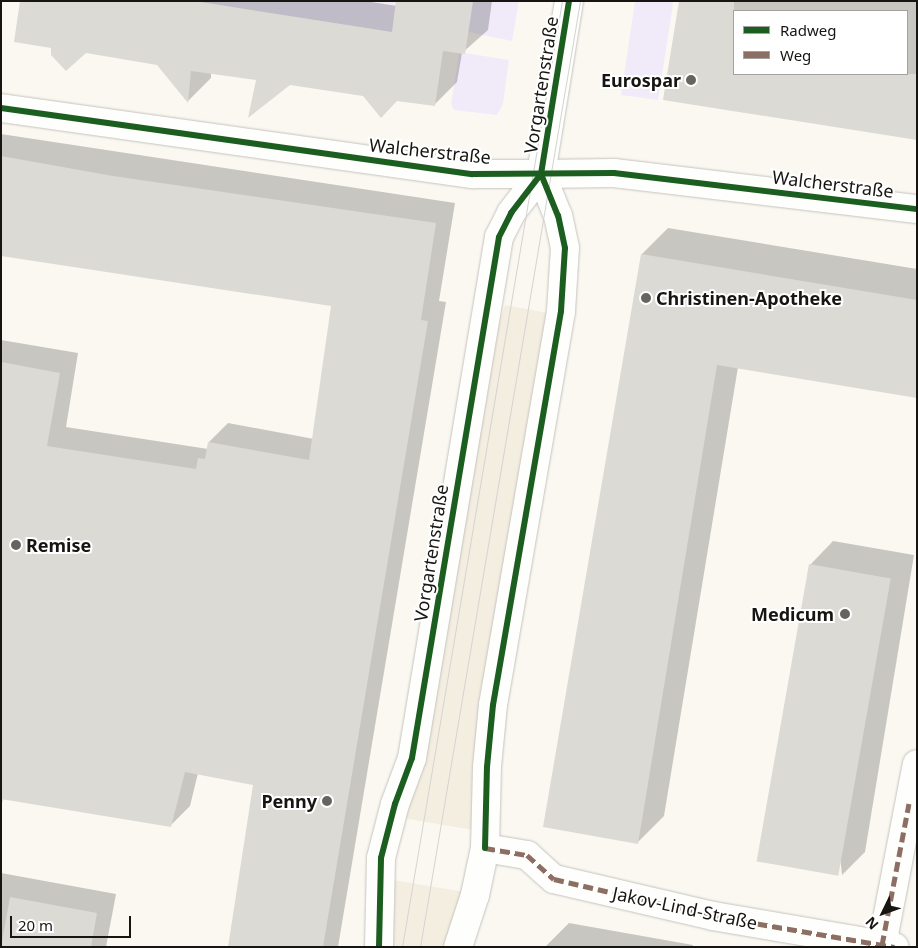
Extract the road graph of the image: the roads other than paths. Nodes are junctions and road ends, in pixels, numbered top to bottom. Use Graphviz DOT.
graph roads {
  1 [pos="569,1"];
  2 [pos="1,108"];
  3 [pos="541,174"];
  4 [pos="917,209"];
  5 [pos="917,764"];
  6 [pos="485,848"];
  7 [pos="888,946"];
  8 [pos="379,947"];
  9 [pos="458,947"];
  1 -- 3 [label="street, Vorgartenstraße"];
  2 -- 3 [label="street, Walcherstraße"];
  3 -- 4 [label="street, Walcherstraße"];
  3 -- 6 [label="street, Vorgartenstraße"];
  3 -- 8 [label="street, Vorgartenstraße"];
  5 -- 7 [label="street"];
  6 -- 7 [label="street, Jakov-Lind-Straße"];
  6 -- 9 [label="street, Vorgartenstraße"];
}
